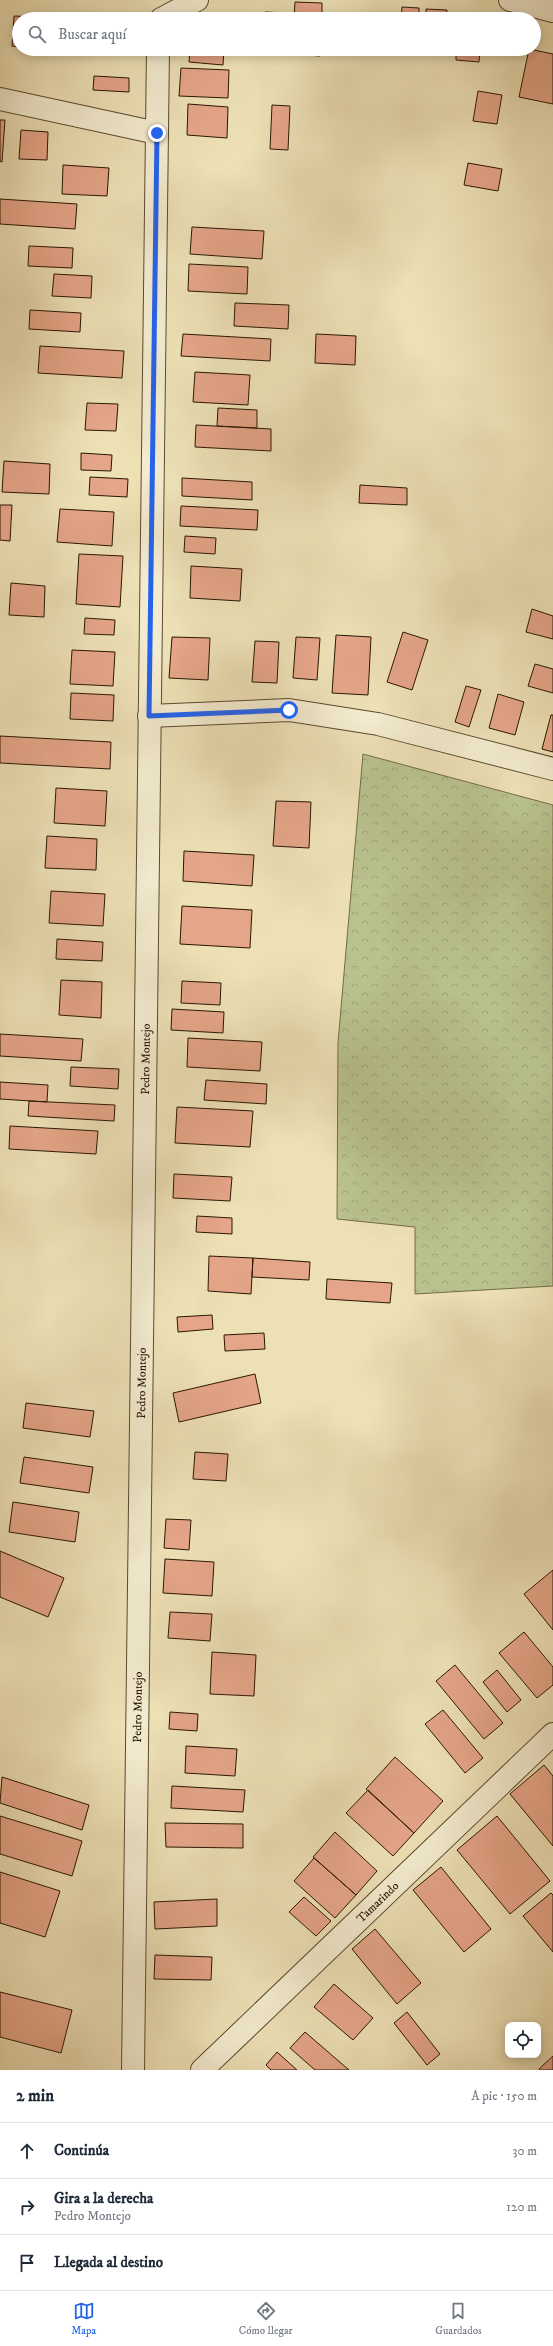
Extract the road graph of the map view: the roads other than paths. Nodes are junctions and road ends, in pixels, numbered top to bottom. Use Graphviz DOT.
graph roads {
  1 [pos="158,0"];
  2 [pos="197,0"];
  3 [pos="510,0"];
  4 [pos="553,11"];
  5 [pos="159,12"];
  6 [pos="173,12"];
  7 [pos="158,56"];
  8 [pos="0,99"];
  9 [pos="157,133"];
  10 [pos="149,716"];
  11 [pos="553,769"];
  12 [pos="553,1734"];
  13 [pos="133,2070"];
  14 [pos="202,2070"];
  1 -- 5 [label="street"];
  2 -- 6 [label="street"];
  3 -- 4 [label="street"];
  7 -- 9 [label="street, Pedro Montejo"];
  8 -- 9 [label="street"];
  9 -- 10 [label="street, Pedro Montejo"];
  10 -- 11 [label="street"];
  10 -- 13 [label="street, Pedro Montejo"];
  12 -- 14 [label="street, Tamarindo"];
}
